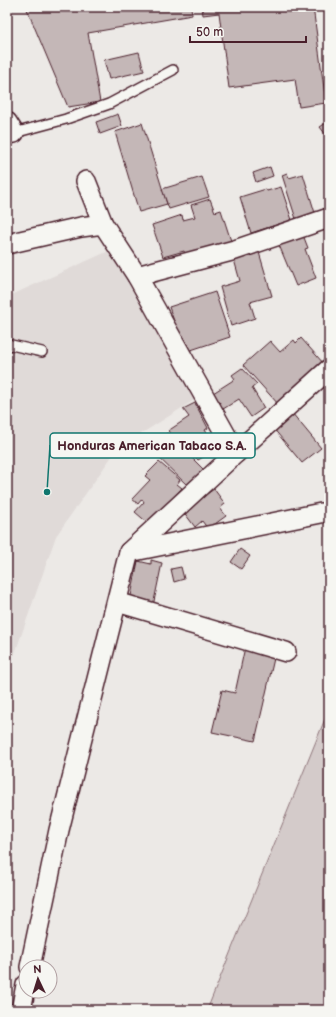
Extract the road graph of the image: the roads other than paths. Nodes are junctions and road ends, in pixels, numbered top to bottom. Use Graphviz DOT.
graph roads {
  1 [pos="173,70"];
  2 [pos="9,130"];
  3 [pos="86,181"];
  4 [pos="329,218"];
  5 [pos="103,224"];
  6 [pos="7,244"];
  7 [pos="137,276"];
  8 [pos="7,344"];
  9 [pos="42,352"];
  10 [pos="329,369"];
  11 [pos="236,453"];
  12 [pos="321,513"];
  13 [pos="129,552"];
  14 [pos="117,602"];
  15 [pos="286,652"];
  16 [pos="32,959"];
  17 [pos="23,999"];
  18 [pos="21,1010"];
  1 -- 2 [label="lane"];
  3 -- 5 [label="street"];
  4 -- 7 [label="street"];
  5 -- 6 [label="street"];
  5 -- 7 [label="street"];
  7 -- 11 [label="street"];
  8 -- 9 [label="lane"];
  10 -- 11 [label="street"];
  11 -- 13 [label="street"];
  12 -- 13 [label="street"];
  13 -- 14 [label="street"];
  14 -- 15 [label="street"];
  14 -- 16 [label="street"];
  17 -- 18 [label="street"];
}
